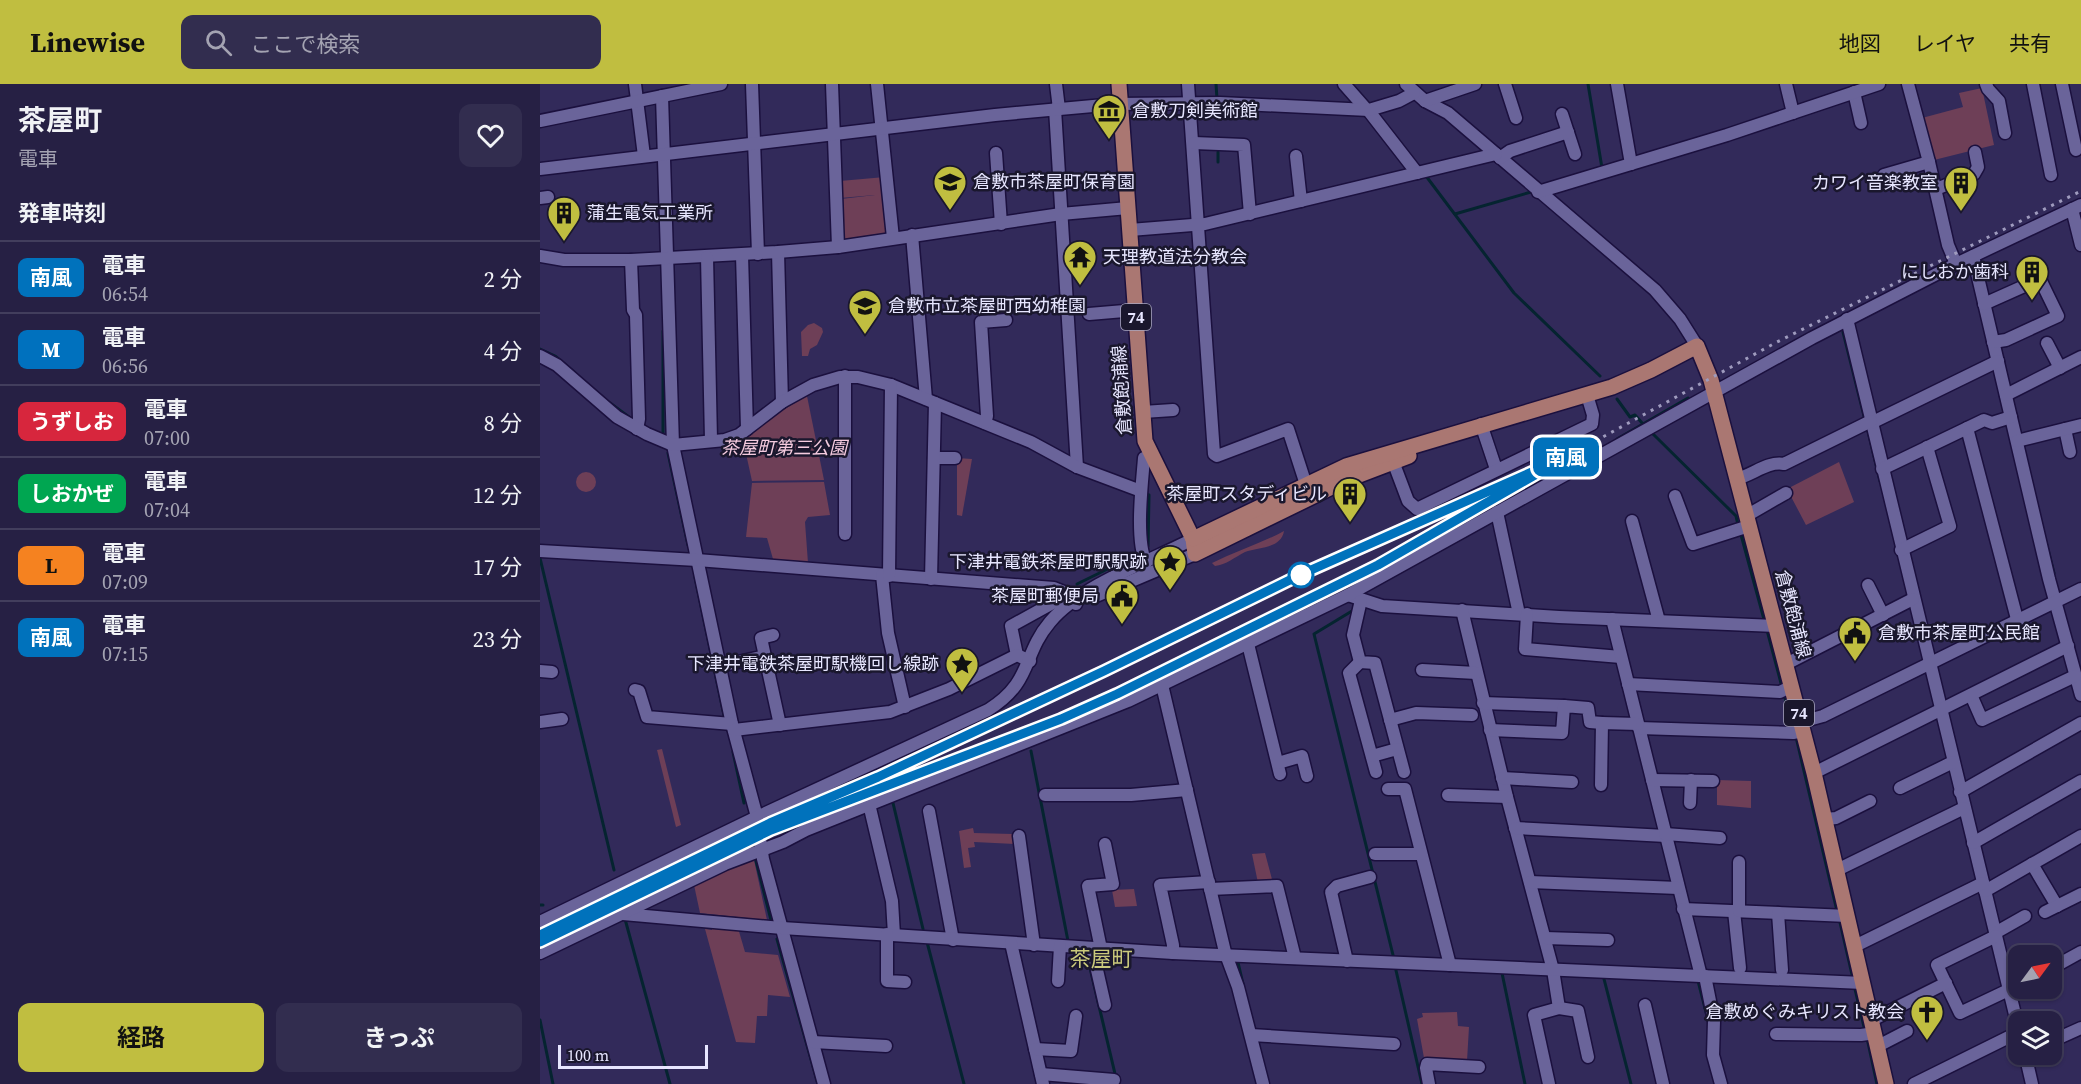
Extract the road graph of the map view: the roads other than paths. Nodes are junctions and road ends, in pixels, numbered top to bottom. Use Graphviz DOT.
graph roads {
  1 [pos="635,84"];
  2 [pos="721,84"];
  3 [pos="752,84"];
  4 [pos="832,84"];
  5 [pos="877,84"];
  6 [pos="1056,84"];
  7 [pos="1119,84"];
  8 [pos="1188,84"];
  9 [pos="1344,84"];
  10 [pos="1475,84"];
  11 [pos="1506,84"];
  12 [pos="1617,84"];
  13 [pos="1786,84"];
  14 [pos="1879,84"];
  15 [pos="1908,84"];
  16 [pos="1986,84"];
  17 [pos="2033,84"];
  18 [pos="2062,84"];
  19 [pos="1410,88"];
  20 [pos="1854,92"];
  21 [pos="662,96"];
  22 [pos="638,101"];
  23 [pos="1425,101"];
  24 [pos="1190,103"];
  25 [pos="1121,104"];
  26 [pos="1057,109"];
  27 [pos="1369,110"];
  28 [pos="1792,110"];
  29 [pos="1562,114"];
  30 [pos="1516,118"];
  31 [pos="540,121"];
  32 [pos="1861,123"];
  33 [pos="883,128"];
  34 [pos="1568,132"];
  35 [pos="2005,133"];
  36 [pos="833,134"];
  37 [pos="1194,142"];
  38 [pos="755,143"];
  39 [pos="2076,150"];
  40 [pos="1975,152"];
  41 [pos="996,153"];
  42 [pos="664,154"];
  43 [pos="1575,154"];
  44 [pos="645,156"];
  45 [pos="1296,156"];
  46 [pos="1498,156"];
  47 [pos="1929,162"];
  48 [pos="1631,164"];
  49 [pos="540,169"];
  50 [pos="1421,172"];
  51 [pos="1884,175"];
  52 [pos="2050,175"];
  53 [pos="1936,189"];
  54 [pos="1538,192"];
  55 [pos="1301,201"];
  56 [pos="2076,207"];
  57 [pos="1128,208"];
  58 [pos="1061,214"];
  59 [pos="1250,214"];
  60 [pos="1197,224"];
  61 [pos="1001,225"];
  62 [pos="1130,230"];
  63 [pos="912,235"];
  64 [pos="893,238"];
  65 [pos="2081,245"];
  66 [pos="838,247"];
  67 [pos="778,252"];
  68 [pos="758,254"];
  69 [pos="742,255"];
  70 [pos="540,256"];
  71 [pos="1973,256"];
  72 [pos="707,257"];
  73 [pos="631,260"];
  74 [pos="668,260"];
  75 [pos="1956,264"];
  76 [pos="1988,303"];
  77 [pos="1136,310"];
  78 [pos="1089,314"];
  79 [pos="1847,319"];
  80 [pos="1006,320"];
  81 [pos="1997,341"];
  82 [pos="2047,343"];
  83 [pos="1697,346"];
  84 [pos="540,356"];
  85 [pos="2081,357"];
  86 [pos="1998,361"];
  87 [pos="2060,368"];
  88 [pos="845,376"];
  89 [pos="891,385"];
  90 [pos="1714,390"];
  91 [pos="2010,394"];
  92 [pos="1587,395"];
  93 [pos="931,401"];
  94 [pos="782,402"];
  95 [pos="1173,410"];
  96 [pos="1143,412"];
  97 [pos="2011,417"];
  98 [pos="1868,422"];
  99 [pos="985,423"];
  100 [pos="638,425"];
  101 [pos="2081,425"];
  102 [pos="1482,426"];
  103 [pos="1967,428"];
  104 [pos="747,429"];
  105 [pos="2065,429"];
  106 [pos="711,440"];
  107 [pos="2021,440"];
  108 [pos="673,445"];
  109 [pos="1927,447"];
  110 [pos="2070,452"];
  111 [pos="1151,455"];
  112 [pos="1392,457"];
  113 [pos="955,458"];
  114 [pos="934,459"];
  115 [pos="1077,467"];
  116 [pos="1496,469"];
  117 [pos="1882,469"];
  118 [pos="1736,479"];
  119 [pos="1141,491"];
  120 [pos="1308,491"];
  121 [pos="1786,493"];
  122 [pos="1676,496"];
  123 [pos="1283,512"];
  124 [pos="1497,512"];
  125 [pos="1632,521"];
  126 [pos="1225,525"];
  127 [pos="1743,525"];
  128 [pos="845,534"];
  129 [pos="1194,546"];
  130 [pos="1901,550"];
  131 [pos="541,551"];
  132 [pos="697,560"];
  133 [pos="1146,563"];
  134 [pos="885,575"];
  135 [pos="931,579"];
  136 [pos="1868,585"];
  137 [pos="2081,589"];
  138 [pos="1348,596"];
  139 [pos="1361,600"];
  140 [pos="1911,601"];
  141 [pos="2056,601"];
  142 [pos="1071,602"];
  143 [pos="1463,613"];
  144 [pos="1523,614"];
  145 [pos="1884,615"];
  146 [pos="1612,619"];
  147 [pos="2017,619"];
  148 [pos="1659,621"];
  149 [pos="1769,625"];
  150 [pos="774,635"];
  151 [pos="1248,644"];
  152 [pos="2073,651"];
  153 [pos="1017,655"];
  154 [pos="765,656"];
  155 [pos="1621,657"];
  156 [pos="1030,661"];
  157 [pos="1360,662"];
  158 [pos="1786,664"];
  159 [pos="1928,664"];
  160 [pos="720,666"];
  161 [pos="1422,670"];
  162 [pos="1476,673"];
  163 [pos="2075,676"];
  164 [pos="1628,684"];
  165 [pos="1162,685"];
  166 [pos="1786,689"];
  167 [pos="635,690"];
  168 [pos="1971,695"];
  169 [pos="2081,695"];
  170 [pos="1483,703"];
  171 [pos="1564,706"];
  172 [pos="905,707"];
  173 [pos="1938,712"];
  174 [pos="1472,715"];
  175 [pos="562,719"];
  176 [pos="1390,720"];
  177 [pos="540,722"];
  178 [pos="1602,723"];
  179 [pos="2081,723"];
  180 [pos="729,725"];
  181 [pos="780,725"];
  182 [pos="1636,725"];
  183 [pos="1490,730"];
  184 [pos="1799,730"];
  185 [pos="1397,749"];
  186 [pos="1372,756"];
  187 [pos="1950,763"];
  188 [pos="1376,772"];
  189 [pos="1404,772"];
  190 [pos="1815,773"];
  191 [pos="1307,776"];
  192 [pos="1502,778"];
  193 [pos="1652,780"];
  194 [pos="1691,780"];
  195 [pos="1713,781"];
  196 [pos="2081,781"];
  197 [pos="1572,782"];
  198 [pos="1602,785"];
  199 [pos="1900,788"];
  200 [pos="1388,789"];
  201 [pos="1187,790"];
  202 [pos="1960,792"];
  203 [pos="1045,795"];
  204 [pos="1448,795"];
  205 [pos="1507,797"];
  206 [pos="1870,801"];
  207 [pos="1690,803"];
  208 [pos="869,804"];
  209 [pos="1962,809"];
  210 [pos="929,811"];
  211 [pos="757,817"];
  212 [pos="1826,819"];
  213 [pos="1515,828"];
  214 [pos="1663,836"];
  215 [pos="2081,836"];
  216 [pos="1019,837"];
  217 [pos="1720,838"];
  218 [pos="1973,843"];
  219 [pos="1106,844"];
  220 [pos="761,849"];
  221 [pos="1375,854"];
  222 [pos="1421,854"];
  223 [pos="1739,862"];
  224 [pos="2032,864"];
  225 [pos="1838,870"];
  226 [pos="1370,877"];
  227 [pos="1530,882"];
  228 [pos="1981,886"];
  229 [pos="1212,887"];
  230 [pos="1675,888"];
  231 [pos="2081,894"];
  232 [pos="2057,906"];
  233 [pos="1683,909"];
  234 [pos="1736,911"];
  235 [pos="2045,912"];
  236 [pos="1778,913"];
  237 [pos="622,914"];
  238 [pos="1841,916"];
  239 [pos="2025,916"];
  240 [pos="542,918"];
  241 [pos="782,928"];
  242 [pos="891,935"];
  243 [pos="1994,936"];
  244 [pos="1545,938"];
  245 [pos="1608,939"];
  246 [pos="954,940"];
  247 [pos="1033,941"];
  248 [pos="1011,943"];
  249 [pos="1060,946"];
  250 [pos="1855,946"];
  251 [pos="1097,948"];
  252 [pos="1173,950"];
  253 [pos="2081,952"];
  254 [pos="540,953"];
  255 [pos="1234,956"];
  256 [pos="1295,958"];
  257 [pos="1347,961"];
  258 [pos="2062,962"];
  259 [pos="1450,965"];
  260 [pos="1740,968"];
  261 [pos="1553,970"];
  262 [pos="1782,970"];
  263 [pos="1703,976"];
  264 [pos="1058,981"];
  265 [pos="905,982"];
  266 [pos="1857,982"];
  267 [pos="1946,983"];
  268 [pos="2008,983"];
  269 [pos="2008,991"];
  270 [pos="1106,1005"];
  271 [pos="1645,1005"];
  272 [pos="1559,1008"];
  273 [pos="1076,1016"];
  274 [pos="2081,1028"];
  275 [pos="1907,1031"];
  276 [pos="1871,1033"];
  277 [pos="1776,1034"];
  278 [pos="1254,1035"];
  279 [pos="2008,1037"];
  280 [pos="2062,1037"];
  281 [pos="813,1042"];
  282 [pos="1394,1044"];
  283 [pos="886,1046"];
  284 [pos="1035,1049"];
  285 [pos="1588,1057"];
  286 [pos="2027,1065"];
  287 [pos="1479,1067"];
  288 [pos="1042,1079"];
  289 [pos="1114,1080"];
  290 [pos="2030,1083"];
  291 [pos="824,1084"];
  292 [pos="1263,1084"];
  293 [pos="1429,1084"];
  294 [pos="1549,1084"];
  295 [pos="1663,1084"];
  296 [pos="1720,1084"];
  297 [pos="1886,1084"];
  298 [pos="1914,1084"];
  1 -- 22 [label="street"];
  2 -- 21 [label="street"];
  3 -- 38 [label="street"];
  4 -- 36 [label="street"];
  5 -- 33 [label="street"];
  6 -- 26 [label="street"];
  7 -- 25 [label="main road, 倉敷飽浦線 / 74"];
  8 -- 24 [label="street"];
  9 -- 27 [label="street"];
  10 -- 23 [label="street"];
  11 -- 30 [label="street"];
  12 -- 48 [label="street"];
  13 -- 28 [label="street"];
  14 -- 20 [label="street"];
  15 -- 47 [label="street"];
  16 -- 35 [label="street"];
  17 -- 52 [label="street"];
  18 -- 39 [label="street"];
  19 -- 23 [label="street"];
  19 -- 27 [label="street"];
  20 -- 28 [label="street"];
  20 -- 32 [label="street"];
  21 -- 22 [label="street"];
  21 -- 42 [label="street"];
  22 -- 31 [label="street"];
  22 -- 44 [label="street"];
  23 -- 46 [label="street"];
  24 -- 25 [label="street"];
  24 -- 27 [label="street"];
  24 -- 37 [label="street"];
  25 -- 26 [label="street"];
  25 -- 57 [label="main road, 倉敷飽浦線 / 74"];
  26 -- 33 [label="street"];
  26 -- 58 [label="street"];
  27 -- 50 [label="street"];
  28 -- 48 [label="street"];
  29 -- 34 [label="street"];
  33 -- 36 [label="street"];
  33 -- 64 [label="street"];
  34 -- 43 [label="street"];
  34 -- 46 [label="street"];
  36 -- 38 [label="street"];
  36 -- 66 [label="street"];
  37 -- 59 [label="street"];
  37 -- 60 [label="street"];
  38 -- 42 [label="street"];
  38 -- 68 [label="street"];
  40 -- 53 [label="street"];
  41 -- 61 [label="street"];
  42 -- 44 [label="street"];
  42 -- 74 [label="street"];
  44 -- 49 [label="street"];
  45 -- 55 [label="street"];
  46 -- 50 [label="street"];
  46 -- 54 [label="street"];
  47 -- 51 [label="street"];
  47 -- 53 [label="street"];
  48 -- 54 [label="street"];
  50 -- 55 [label="street"];
  53 -- 75 [label="street"];
  54 -- 83 [label="street"];
  55 -- 59 [label="street"];
  56 -- 65 [label="street"];
  56 -- 71 [label="street"];
  57 -- 58 [label="street"];
  57 -- 62 [label="main road, 倉敷飽浦線 / 74"];
  58 -- 61 [label="street"];
  58 -- 115 [label="street"];
  59 -- 60 [label="street"];
  60 -- 62 [label="street"];
  60 -- 120 [label="street"];
  61 -- 63 [label="street"];
  62 -- 77 [label="main road, 倉敷飽浦線 / 74"];
  63 -- 64 [label="street"];
  63 -- 93 [label="street"];
  64 -- 66 [label="street"];
  66 -- 67 [label="street"];
  67 -- 68 [label="street"];
  67 -- 94 [label="street"];
  68 -- 69 [label="street"];
  69 -- 72 [label="street"];
  69 -- 104 [label="street"];
  70 -- 73 [label="street"];
  71 -- 75 [label="street"];
  71 -- 76 [label="street"];
  72 -- 74 [label="street"];
  72 -- 106 [label="street"];
  73 -- 74 [label="street"];
  73 -- 100 [label="street"];
  74 -- 108 [label="street"];
  75 -- 79 [label="street"];
  76 -- 81 [label="street"];
  76 -- 81 [label="street"];
  77 -- 78 [label="street"];
  77 -- 96 [label="main road, 倉敷飽浦線 / 74"];
  79 -- 90 [label="street"];
  79 -- 98 [label="street"];
  80 -- 99 [label="street"];
  81 -- 86 [label="street"];
  82 -- 87 [label="street"];
  83 -- 90 [label="main road, 倉敷飽浦線 / 74"];
  83 -- 92 [label="main road"];
  84 -- 100 [label="street"];
  85 -- 87 [label="street"];
  86 -- 91 [label="street"];
  86 -- 98 [label="street"];
  87 -- 91 [label="street"];
  88 -- 89 [label="street"];
  88 -- 94 [label="street"];
  88 -- 128 [label="street"];
  89 -- 93 [label="street"];
  89 -- 134 [label="street"];
  90 -- 118 [label="main road, 倉敷飽浦線 / 74"];
  90 -- 124 [label="street"];
  91 -- 97 [label="street"];
  92 -- 102 [label="main road"];
  92 -- 116 [label="street"];
  93 -- 99 [label="street"];
  93 -- 114 [label="street"];
  94 -- 104 [label="street"];
  95 -- 96 [label="street"];
  96 -- 111 [label="main road, 倉敷飽浦線 / 74"];
  97 -- 103 [label="street"];
  97 -- 107 [label="street"];
  98 -- 117 [label="street"];
  98 -- 118 [label="street"];
  99 -- 115 [label="street"];
  100 -- 108 [label="street"];
  101 -- 105 [label="street"];
  102 -- 112 [label="main road"];
  102 -- 112 [label="main road"];
  102 -- 116 [label="street"];
  103 -- 109 [label="street"];
  103 -- 147 [label="street"];
  104 -- 106 [label="street"];
  105 -- 107 [label="street"];
  105 -- 110 [label="street"];
  106 -- 108 [label="street"];
  107 -- 141 [label="street"];
  108 -- 132 [label="street"];
  109 -- 117 [label="street"];
  109 -- 130 [label="street"];
  111 -- 119 [label="street"];
  111 -- 129 [label="main road, 倉敷飽浦線 / 74"];
  112 -- 116 [label="street"];
  112 -- 120 [label="main road"];
  112 -- 120 [label="main road"];
  113 -- 114 [label="street"];
  114 -- 135 [label="street"];
  115 -- 119 [label="street"];
  117 -- 130 [label="street"];
  118 -- 127 [label="main road, 倉敷飽浦線 / 74"];
  119 -- 133 [label="street"];
  120 -- 123 [label="main road"];
  120 -- 126 [label="main road"];
  121 -- 127 [label="street"];
  122 -- 127 [label="street"];
  123 -- 126 [label="main road"];
  123 -- 129 [label="main road"];
  124 -- 138 [label="street"];
  124 -- 144 [label="street"];
  125 -- 148 [label="street"];
  126 -- 129 [label="main road"];
  127 -- 149 [label="main road, 倉敷飽浦線 / 74"];
  129 -- 133 [label="street"];
  129 -- 142 [label="street"];
  130 -- 140 [label="street"];
  131 -- 132 [label="street"];
  132 -- 134 [label="street"];
  132 -- 160 [label="street"];
  133 -- 142 [label="street"];
  134 -- 135 [label="street"];
  134 -- 172 [label="street"];
  135 -- 142 [label="street"];
  136 -- 145 [label="street"];
  137 -- 141 [label="street"];
  138 -- 139 [label="street"];
  138 -- 151 [label="street"];
  139 -- 143 [label="street"];
  139 -- 157 [label="street"];
  140 -- 145 [label="street"];
  140 -- 159 [label="street"];
  141 -- 147 [label="street"];
  141 -- 152 [label="street"];
  142 -- 153 [label="street"];
  142 -- 156 [label="street"];
  143 -- 144 [label="street"];
  143 -- 162 [label="street"];
  144 -- 146 [label="street"];
  144 -- 155 [label="street"];
  145 -- 158 [label="street"];
  146 -- 148 [label="street"];
  146 -- 155 [label="street"];
  147 -- 159 [label="street"];
  148 -- 149 [label="street"];
  149 -- 158 [label="main road, 倉敷飽浦線 / 74"];
  150 -- 154 [label="street"];
  151 -- 165 [label="street"];
  151 -- 191 [label="street"];
  152 -- 163 [label="street"];
  152 -- 168 [label="street"];
  153 -- 156 [label="street"];
  153 -- 172 [label="street"];
  154 -- 160 [label="street"];
  154 -- 181 [label="street"];
  155 -- 164 [label="street"];
  156 -- 211 [label="street"];
  157 -- 176 [label="street"];
  157 -- 186 [label="street"];
  158 -- 166 [label="main road, 倉敷飽浦線 / 74"];
  159 -- 173 [label="street"];
  159 -- 184 [label="street"];
  160 -- 180 [label="street"];
  161 -- 162 [label="street"];
  162 -- 170 [label="street"];
  163 -- 168 [label="street"];
  163 -- 169 [label="street"];
  164 -- 166 [label="street"];
  164 -- 182 [label="street"];
  165 -- 201 [label="street"];
  165 -- 208 [label="street"];
  166 -- 184 [label="main road, 倉敷飽浦線 / 74"];
  167 -- 180 [label="street"];
  168 -- 173 [label="street"];
  170 -- 171 [label="street"];
  170 -- 183 [label="street"];
  171 -- 178 [label="street"];
  171 -- 183 [label="street"];
  172 -- 181 [label="street"];
  173 -- 187 [label="street"];
  173 -- 190 [label="street"];
  174 -- 176 [label="street"];
  175 -- 177 [label="street"];
  176 -- 185 [label="street"];
  178 -- 182 [label="street"];
  178 -- 198 [label="street"];
  179 -- 202 [label="street"];
  180 -- 181 [label="street"];
  180 -- 211 [label="street"];
  182 -- 184 [label="street"];
  182 -- 193 [label="street"];
  183 -- 192 [label="street"];
  184 -- 190 [label="main road, 倉敷飽浦線 / 74"];
  185 -- 186 [label="street"];
  185 -- 189 [label="street"];
  186 -- 188 [label="street"];
  187 -- 199 [label="street"];
  187 -- 202 [label="street"];
  190 -- 212 [label="main road, 倉敷飽浦線 / 74"];
  192 -- 197 [label="street"];
  192 -- 205 [label="street"];
  193 -- 194 [label="street"];
  193 -- 214 [label="street"];
  194 -- 195 [label="street"];
  194 -- 207 [label="street"];
  196 -- 218 [label="street"];
  200 -- 222 [label="street"];
  201 -- 203 [label="street"];
  201 -- 229 [label="street"];
  202 -- 209 [label="street"];
  204 -- 205 [label="street"];
  205 -- 213 [label="street"];
  206 -- 212 [label="street"];
  208 -- 220 [label="street"];
  208 -- 242 [label="street"];
  209 -- 218 [label="street"];
  209 -- 225 [label="street"];
  210 -- 246 [label="street"];
  211 -- 220 [label="street"];
  211 -- 240 [label="street"];
  212 -- 225 [label="main road, 倉敷飽浦線 / 74"];
  213 -- 214 [label="street"];
  213 -- 227 [label="street"];
  214 -- 217 [label="street"];
  214 -- 230 [label="street"];
  215 -- 224 [label="street"];
  216 -- 247 [label="street"];
  218 -- 228 [label="street"];
  219 -- 251 [label="street"];
  220 -- 237 [label="street"];
  220 -- 241 [label="street"];
  221 -- 222 [label="street"];
  222 -- 259 [label="street"];
  223 -- 234 [label="street"];
  224 -- 228 [label="street"];
  224 -- 232 [label="street"];
  225 -- 238 [label="main road, 倉敷飽浦線 / 74"];
  226 -- 257 [label="street"];
  227 -- 230 [label="street"];
  227 -- 244 [label="street"];
  228 -- 243 [label="street"];
  228 -- 250 [label="street"];
  229 -- 252 [label="street"];
  229 -- 255 [label="street"];
  229 -- 256 [label="street"];
  230 -- 233 [label="street"];
  231 -- 232 [label="street"];
  232 -- 235 [label="street"];
  233 -- 234 [label="street"];
  233 -- 263 [label="street"];
  234 -- 236 [label="street"];
  234 -- 260 [label="street"];
  236 -- 238 [label="street"];
  236 -- 262 [label="street"];
  237 -- 241 [label="street"];
  237 -- 254 [label="street"];
  238 -- 250 [label="main road, 倉敷飽浦線 / 74"];
  239 -- 243 [label="street"];
  241 -- 242 [label="street"];
  241 -- 281 [label="street"];
  242 -- 246 [label="street"];
  242 -- 265 [label="street"];
  243 -- 267 [label="street"];
  243 -- 268 [label="street"];
  244 -- 245 [label="street"];
  244 -- 261 [label="street"];
  246 -- 248 [label="street"];
  247 -- 248 [label="street"];
  247 -- 249 [label="street"];
  248 -- 284 [label="street"];
  249 -- 251 [label="street"];
  249 -- 264 [label="street"];
  250 -- 266 [label="main road, 倉敷飽浦線 / 74"];
  251 -- 252 [label="street"];
  251 -- 270 [label="street"];
  252 -- 255 [label="street"];
  253 -- 258 [label="street"];
  255 -- 256 [label="street"];
  255 -- 278 [label="street"];
  256 -- 257 [label="street"];
  257 -- 259 [label="street"];
  259 -- 261 [label="street"];
  261 -- 263 [label="street"];
  261 -- 272 [label="street"];
  263 -- 266 [label="street"];
  263 -- 296 [label="street"];
  266 -- 276 [label="main road, 倉敷飽浦線 / 74"];
  267 -- 269 [label="street"];
  267 -- 276 [label="street"];
  271 -- 295 [label="street"];
  272 -- 285 [label="street"];
  272 -- 294 [label="street"];
  273 -- 284 [label="street"];
  274 -- 280 [label="street"];
  275 -- 276 [label="street"];
  276 -- 277 [label="street"];
  276 -- 297 [label="main road, 倉敷飽浦線 / 74"];
  278 -- 282 [label="street"];
  278 -- 292 [label="street"];
  279 -- 298 [label="street"];
  281 -- 283 [label="street"];
  281 -- 291 [label="street"];
  284 -- 288 [label="street"];
  286 -- 290 [label="street"];
  287 -- 293 [label="street"];
  288 -- 289 [label="street"];
}
